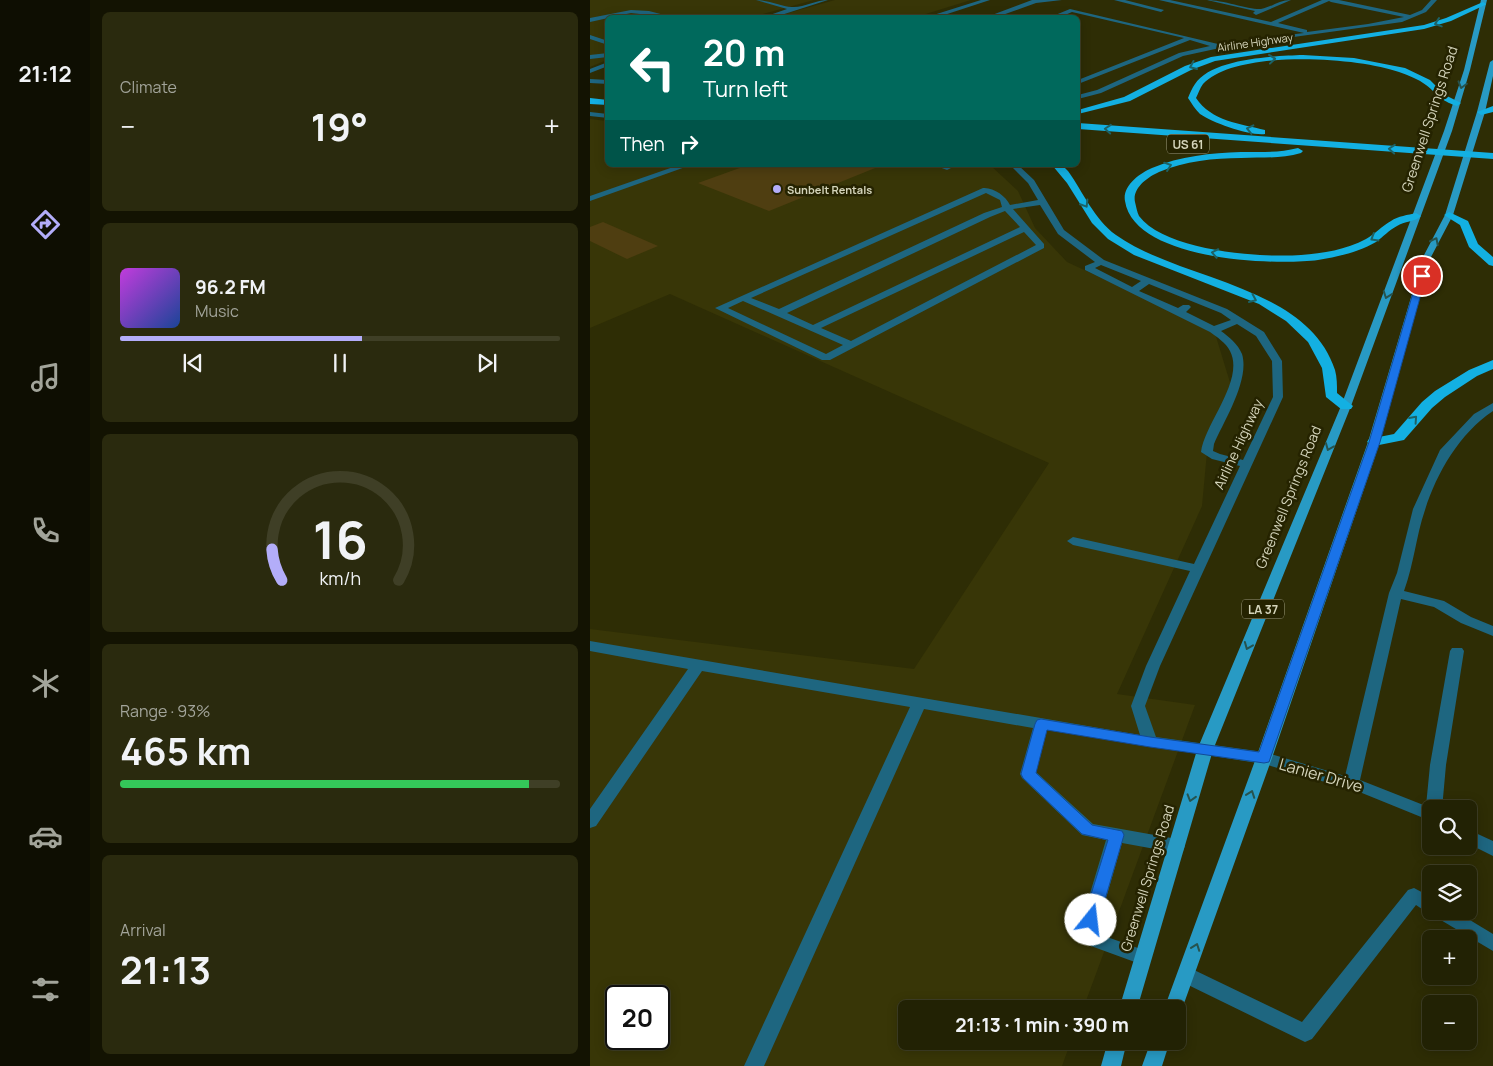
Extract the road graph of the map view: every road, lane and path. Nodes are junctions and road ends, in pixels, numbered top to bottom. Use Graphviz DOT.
graph roads {
  1 [pos="759,0"];
  2 [pos="826,0"];
  3 [pos="987,0"];
  4 [pos="1059,0"];
  5 [pos="1117,0"];
  6 [pos="1162,0"];
  7 [pos="1187,0"];
  8 [pos="1210,0"];
  9 [pos="1288,0"];
  10 [pos="1329,0"];
  11 [pos="1434,0"];
  12 [pos="1483,2"];
  13 [pos="1178,4"];
  14 [pos="793,9"];
  15 [pos="1262,11"];
  16 [pos="614,15"];
  17 [pos="664,15"];
  18 [pos="774,15"];
  19 [pos="944,15"];
  20 [pos="995,15"];
  21 [pos="1060,15"];
  22 [pos="1410,16"];
  23 [pos="605,17"];
  24 [pos="1244,18"];
  25 [pos="590,20"];
  26 [pos="1271,24"];
  27 [pos="1315,33"];
  28 [pos="590,37"];
  29 [pos="1190,38"];
  30 [pos="605,41"];
  31 [pos="1219,46"];
  32 [pos="605,54"];
  33 [pos="590,57"];
  34 [pos="1493,62"];
  35 [pos="605,65"];
  36 [pos="590,72"];
  37 [pos="590,81"];
  38 [pos="1080,81"];
  39 [pos="605,82"];
  40 [pos="590,93"];
  41 [pos="605,94"];
  42 [pos="1080,97"];
  43 [pos="590,101"];
  44 [pos="605,103"];
  45 [pos="1457,103"];
  46 [pos="1493,109"];
  47 [pos="1080,111"];
  48 [pos="1481,112"];
  49 [pos="590,114"];
  50 [pos="605,116"];
  51 [pos="1080,126"];
  52 [pos="1200,145"];
  53 [pos="1298,147"];
  54 [pos="1493,156"];
  55 [pos="1493,165"];
  56 [pos="681,167"];
  57 [pos="944,167"];
  58 [pos="1016,167"];
  59 [pos="1059,167"];
  60 [pos="947,168"];
  61 [pos="590,199"];
  62 [pos="1042,202"];
  63 [pos="1006,208"];
  64 [pos="1449,215"];
  65 [pos="1416,216"];
  66 [pos="1025,228"];
  67 [pos="1101,262"];
  68 [pos="1493,263"];
  69 [pos="1148,281"];
  70 [pos="1132,291"];
  71 [pos="744,298"];
  72 [pos="1196,300"];
  73 [pos="1179,312"];
  74 [pos="779,313"];
  75 [pos="1238,320"];
  76 [pos="814,328"];
  77 [pos="1214,330"];
  78 [pos="851,345"];
  79 [pos="1493,364"];
  80 [pos="1346,406"];
  81 [pos="1493,406"];
  82 [pos="1374,442"];
  83 [pos="1246,464"];
  84 [pos="1073,541"];
  85 [pos="1198,570"];
  86 [pos="1396,594"];
  87 [pos="1493,631"];
  88 [pos="590,646"];
  89 [pos="1457,652"];
  90 [pos="698,666"];
  91 [pos="919,703"];
  92 [pos="1041,724"];
  93 [pos="1150,742"];
  94 [pos="1206,750"];
  95 [pos="1264,758"];
  96 [pos="1351,783"];
  97 [pos="1435,800"];
  98 [pos="1422,811"];
  99 [pos="590,822"];
  100 [pos="1116,835"];
  101 [pos="1477,840"];
  102 [pos="1177,846"];
  103 [pos="1493,849"];
  104 [pos="1422,900"];
  105 [pos="1456,920"];
  106 [pos="1491,940"];
  107 [pos="1143,956"];
  108 [pos="1186,975"];
  109 [pos="1131,1000"];
  110 [pos="1176,1000"];
  111 [pos="1115,1050"];
  112 [pos="1158,1050"];
  113 [pos="754,1066"];
  114 [pos="1111,1066"];
  115 [pos="1153,1066"];
  1 -- 14 [label="street"];
  2 -- 14 [label="street"];
  3 -- 19 [label="street"];
  4 -- 20 [label="street"];
  5 -- 13 [label="street"];
  6 -- 13 [label="street"];
  7 -- 13 [label="street"];
  8 -- 15 [label="street"];
  9 -- 15 [label="street"];
  10 -- 22 [label="street"];
  10 -- 26 [label="street"];
  11 -- 22 [label="street, Airline Highway"];
  12 -- 45 [label="main road, Greenwell Springs Road / LA 37, one-way"];
  12 -- 47 [label="highway, one-way"];
  13 -- 24 [label="street"];
  14 -- 18 [label="street"];
  15 -- 24 [label="street"];
  16 -- 17 [label="street"];
  21 -- 29 [label="street"];
  22 -- 27 [label="street, Airline Highway"];
  23 -- 25 [label="street"];
  24 -- 26 [label="street"];
  26 -- 27 [label="street"];
  27 -- 31 [label="street, Airline Highway"];
  28 -- 30 [label="street"];
  29 -- 31 [label="street"];
  29 -- 38 [label="street"];
  31 -- 42 [label="street, Airline Highway"];
  32 -- 33 [label="street"];
  34 -- 48 [label="main road"];
  35 -- 36 [label="street"];
  37 -- 39 [label="street"];
  40 -- 41 [label="highway"];
  43 -- 44 [label="highway"];
  53 -- 45 [label="highway, one-way"];
  45 -- 65 [label="main road, Greenwell Springs Road / LA 37"];
  46 -- 48 [label="highway"];
  48 -- 64 [label="main road"];
  49 -- 50 [label="street"];
  53 -- 51 [label="highway, US 61, one-way"];
  52 -- 53 [label="highway, US 61"];
  54 -- 53 [label="highway, US 61, one-way"];
  53 -- 55 [label="highway, US 61"];
  65 -- 53 [label="highway, one-way"];
  56 -- 61 [label="street"];
  57 -- 60 [label="street"];
  58 -- 62 [label="street, Airline Highway"];
  59 -- 80 [label="highway, one-way"];
  62 -- 63 [label="street"];
  62 -- 67 [label="street, Airline Highway"];
  63 -- 66 [label="street"];
  63 -- 71 [label="street"];
  63 -- 74 [label="street"];
  64 -- 68 [label="highway"];
  82 -- 64 [label="main road, one-way"];
  65 -- 80 [label="main road, Greenwell Springs Road / LA 37, one-way"];
  66 -- 76 [label="street"];
  66 -- 78 [label="street"];
  67 -- 69 [label="street, Airline Highway"];
  67 -- 70 [label="street"];
  69 -- 70 [label="street"];
  69 -- 72 [label="street, Airline Highway"];
  70 -- 73 [label="street"];
  71 -- 74 [label="street"];
  71 -- 78 [label="street"];
  72 -- 73 [label="street"];
  72 -- 75 [label="street, Airline Highway"];
  73 -- 77 [label="street"];
  74 -- 76 [label="street"];
  75 -- 77 [label="street"];
  75 -- 83 [label="street, Airline Highway"];
  76 -- 78 [label="street"];
  77 -- 83 [label="street"];
  82 -- 79 [label="highway, one-way"];
  80 -- 94 [label="main road, Greenwell Springs Road / LA 37, one-way"];
  81 -- 86 [label="street"];
  82 -- 95 [label="main road"];
  83 -- 85 [label="street, Airline Highway"];
  84 -- 85 [label="street"];
  85 -- 93 [label="street, Airline Highway"];
  86 -- 87 [label="street"];
  86 -- 96 [label="street"];
  88 -- 90 [label="street"];
  89 -- 97 [label="street"];
  90 -- 91 [label="street"];
  90 -- 99 [label="street"];
  91 -- 92 [label="street"];
  91 -- 113 [label="street"];
  92 -- 93 [label="street"];
  92 -- 100 [label="street"];
  93 -- 94 [label="street"];
  94 -- 95 [label="street, Lanier Drive"];
  94 -- 102 [label="main road, Greenwell Springs Road / LA 37, one-way"];
  95 -- 96 [label="street, Lanier Drive"];
  108 -- 95 [label="main road, one-way"];
  96 -- 98 [label="street, Lanier Drive"];
  100 -- 102 [label="street"];
  100 -- 107 [label="street"];
  101 -- 103 [label="street"];
  102 -- 107 [label="main road, Greenwell Springs Road / LA 37"];
  104 -- 108 [label="street"];
  105 -- 106 [label="street"];
  107 -- 109 [label="main road, Greenwell Springs Road / LA 37"];
  108 -- 110 [label="main road"];
  111 -- 114 [label="main road"];
  112 -- 115 [label="main road"];
}
